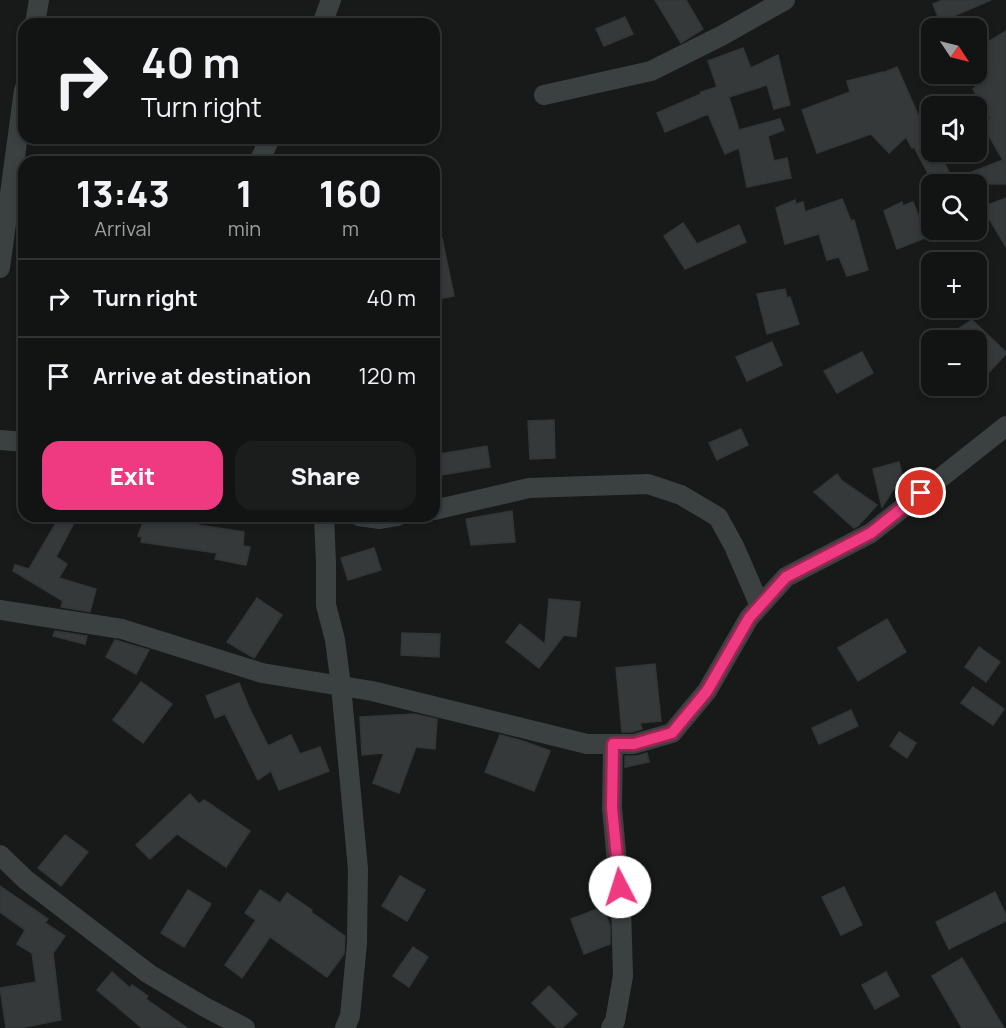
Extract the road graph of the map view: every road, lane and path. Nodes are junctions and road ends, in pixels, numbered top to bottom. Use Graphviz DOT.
graph roads {
  1 [pos="39,0"];
  2 [pos="331,0"];
  3 [pos="785,0"];
  4 [pos="36,18"];
  5 [pos="324,18"];
  6 [pos="544,95"];
  7 [pos="18,134"];
  8 [pos="0,268"];
  9 [pos="1006,426"];
  10 [pos="0,440"];
  11 [pos="18,442"];
  12 [pos="440,509"];
  13 [pos="324,522"];
  14 [pos="760,606"];
  15 [pos="0,610"];
  16 [pos="341,686"];
  17 [pos="613,744"];
  18 [pos="0,855"];
  19 [pos="245,1028"];
  20 [pos="345,1028"];
  21 [pos="610,1028"];
  1 -- 4 [label="street"];
  2 -- 5 [label="street"];
  3 -- 6 [label="street"];
  7 -- 8 [label="street"];
  9 -- 14 [label="street"];
  10 -- 11 [label="street"];
  12 -- 14 [label="street"];
  13 -- 16 [label="street"];
  14 -- 17 [label="street"];
  15 -- 16 [label="street"];
  16 -- 17 [label="street"];
  16 -- 20 [label="street"];
  17 -- 21 [label="street"];
  18 -- 19 [label="street"];
}
